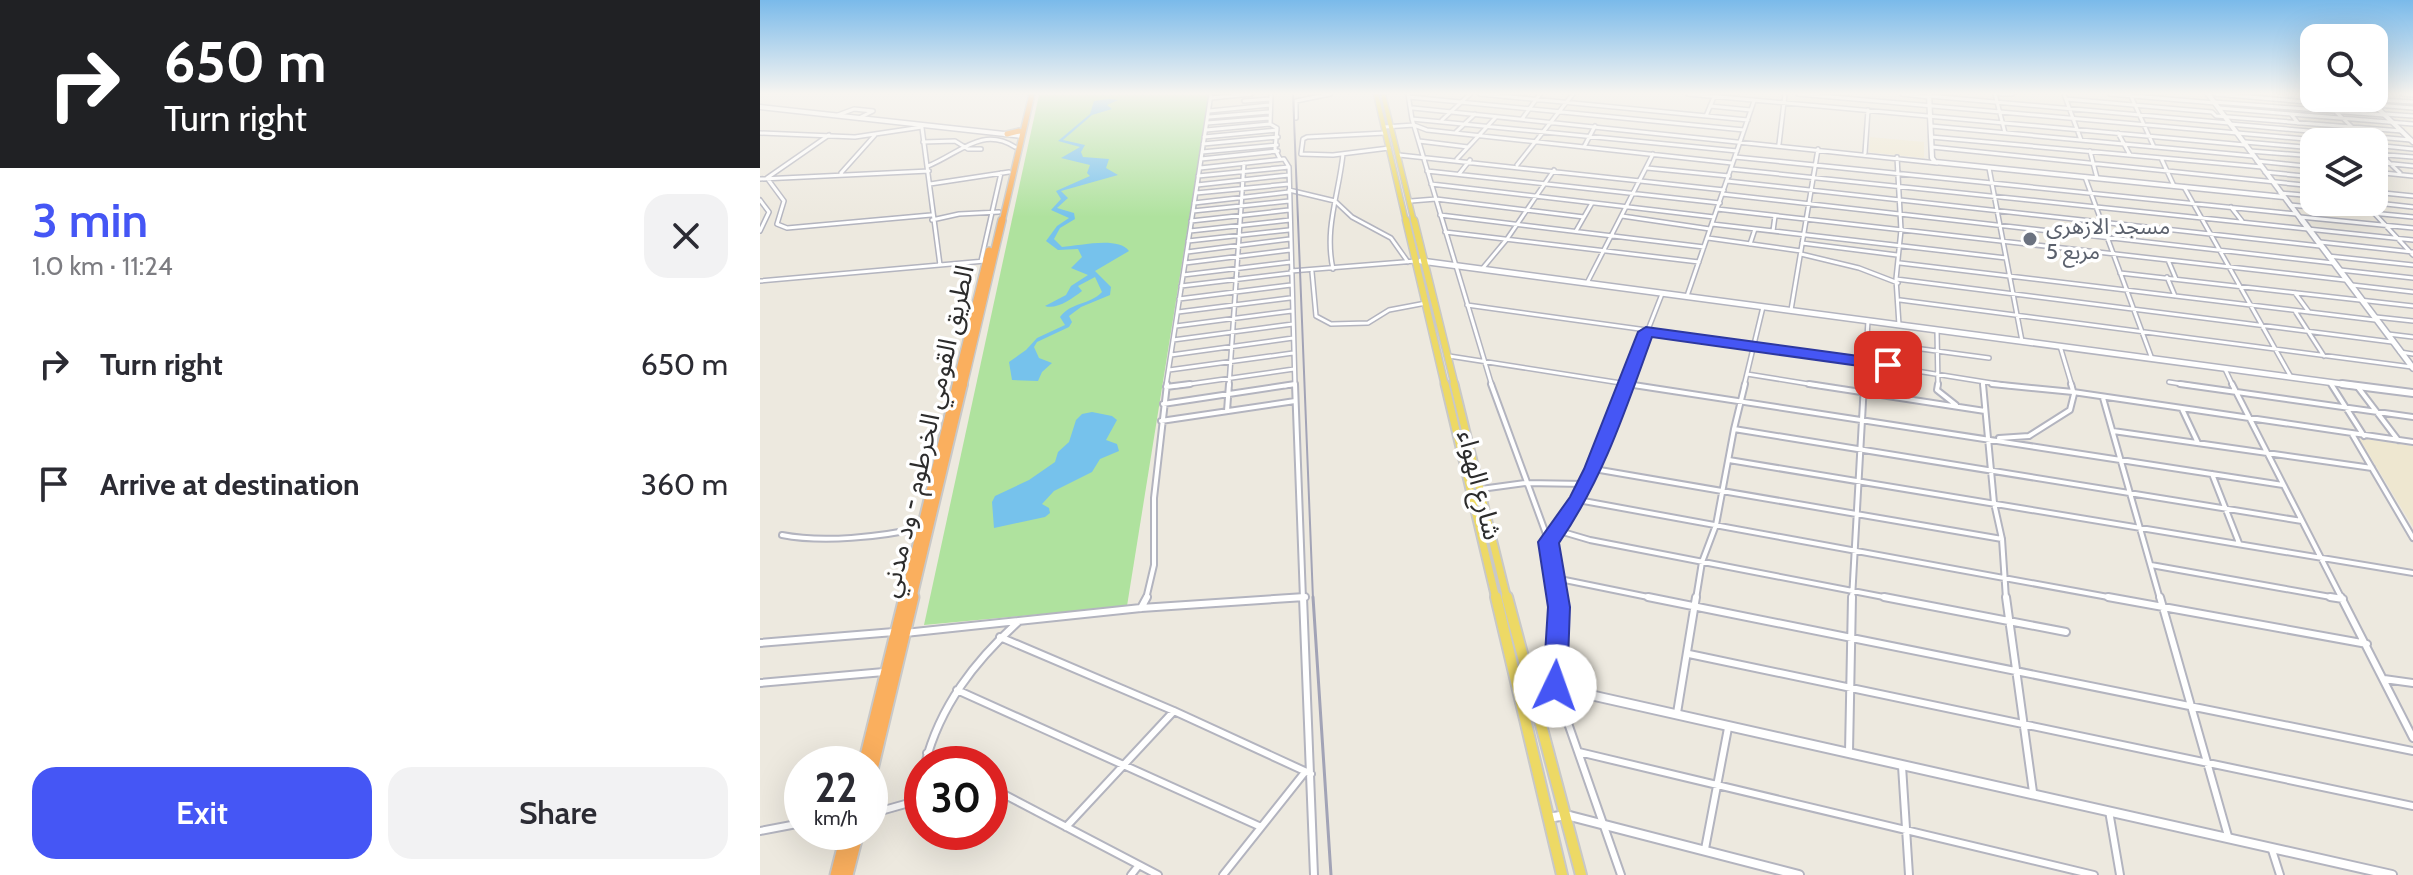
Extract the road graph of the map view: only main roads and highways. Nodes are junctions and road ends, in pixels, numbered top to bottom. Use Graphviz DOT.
graph roads {
  1 [pos="1019,134"];
  2 [pos="1388,135"];
  3 [pos="1390,135"];
  4 [pos="987,260"];
  5 [pos="1416,261"];
  6 [pos="900,632"];
  7 [pos="868,746"];
  8 [pos="877,746"];
  9 [pos="842,850"];
  10 [pos="853,850"];
  11 [pos="836,875"];
  12 [pos="847,875"];
  13 [pos="1562,875"];
  14 [pos="1581,875"];
  1 -- 4 [label="highway, الطريق القومي الخرطوم - ود مدني"];
  1 -- 4 [label="highway, الطريق القومي الخرطوم - ود مدني"];
  2 -- 5 [label="main road, شارع الهواء"];
  3 -- 5 [label="main road, شارع الهواء"];
  4 -- 6 [label="highway, الطريق القومي الخرطوم - ود مدني"];
  4 -- 6 [label="highway, الطريق القومي الخرطوم - ود مدني"];
  5 -- 13 [label="main road, شارع الهواء"];
  5 -- 14 [label="main road, شارع الهواء"];
  6 -- 7 [label="highway, الطريق القومي الخرطوم - ود مدني"];
  6 -- 8 [label="highway, الطريق القومي الخرطوم - ود مدني"];
  9 -- 11 [label="highway"];
  10 -- 12 [label="highway"];
}
